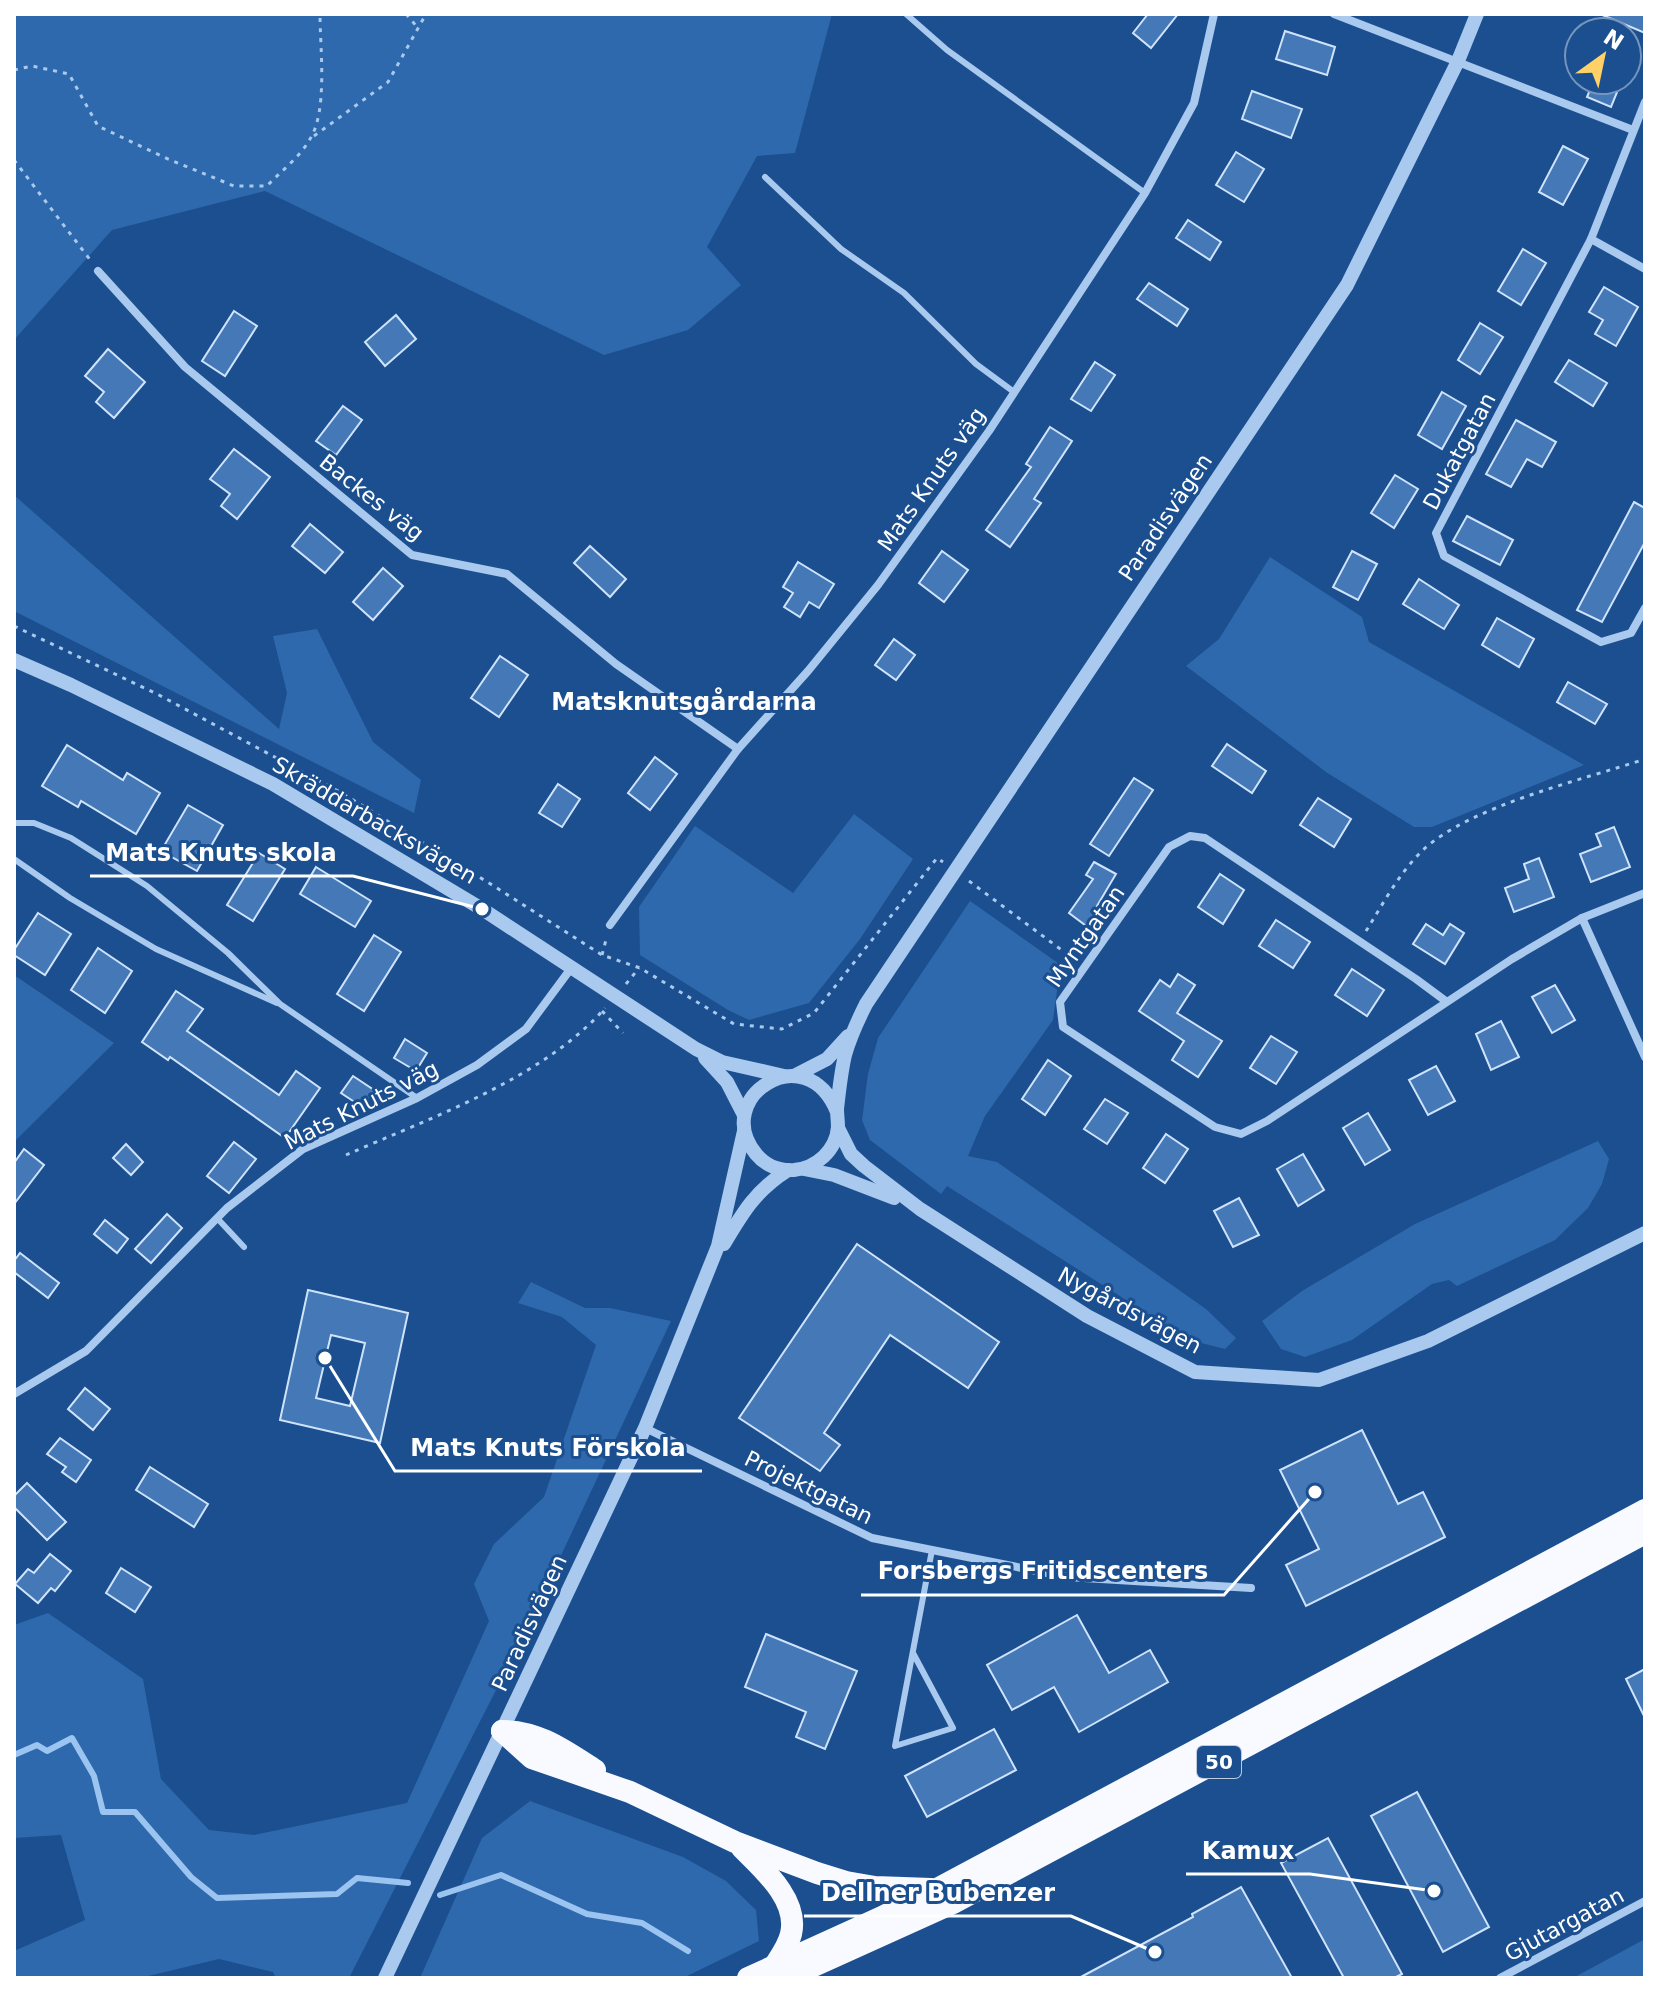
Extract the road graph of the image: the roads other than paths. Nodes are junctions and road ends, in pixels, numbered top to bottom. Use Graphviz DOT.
graph roads {
  1 [pos="906,14"];
  2 [pos="1214,14"];
  3 [pos="1334,14"];
  4 [pos="1477,14"];
  5 [pos="1458,61"];
  6 [pos="1645,102"];
  7 [pos="1633,130"];
  8 [pos="765,177"];
  9 [pos="1145,193"];
  10 [pos="1591,239"];
  11 [pos="1645,269"];
  12 [pos="98,271"];
  13 [pos="1014,392"];
  14 [pos="1645,608"];
  15 [pos="14,660"];
  16 [pos="738,749"];
  17 [pos="14,823"];
  18 [pos="14,859"];
  19 [pos="1645,893"];
  20 [pos="1582,918"];
  21 [pos="610,925"];
  22 [pos="572,967"];
  23 [pos="1447,1002"];
  24 [pos="280,1004"];
  25 [pos="855,1026"];
  26 [pos="696,1049"];
  27 [pos="1645,1057"];
  28 [pos="790,1076"];
  29 [pos="417,1098"];
  30 [pos="837,1112"];
  31 [pos="744,1115"];
  32 [pos="838,1128"];
  33 [pos="744,1131"];
  34 [pos="804,1169"];
  35 [pos="788,1170"];
  36 [pos="920,1209"];
  37 [pos="217,1218"];
  38 [pos="1645,1233"];
  39 [pos="244,1247"];
  40 [pos="704,1284"];
  41 [pos="14,1394"];
  42 [pos="645,1428"];
  43 [pos="1645,1510"];
  44 [pos="1645,1533"];
  45 [pos="932,1550"];
  46 [pos="1251,1588"];
  47 [pos="913,1653"];
  48 [pos="502,1731"];
  49 [pos="735,1842"];
  50 [pos="937,1889"];
  51 [pos="1645,1901"];
  52 [pos="780,1973"];
  53 [pos="385,1978"];
  54 [pos="748,1978"];
  55 [pos="1500,1978"];
  1 -- 9 [label="lane"];
  2 -- 9 [label="street, Mats Knuts väg"];
  3 -- 5 [label="street"];
  4 -- 5 [label="street, Paradisvägen"];
  5 -- 7 [label="street"];
  5 -- 25 [label="street, Paradisvägen"];
  6 -- 7 [label="street, Dukatgatan"];
  7 -- 10 [label="street, Dukatgatan"];
  8 -- 13 [label="lane"];
  9 -- 13 [label="street, Mats Knuts väg"];
  10 -- 11 [label="street"];
  10 -- 14 [label="street, Dukatgatan"];
  12 -- 16 [label="street, Backes väg"];
  13 -- 16 [label="street, Mats Knuts väg"];
  15 -- 22 [label="street, Skräddarbacksvägen"];
  16 -- 21 [label="street, Mats Knuts väg"];
  17 -- 24 [label="lane"];
  18 -- 24 [label="lane"];
  19 -- 20 [label="street, Myntgatan"];
  20 -- 23 [label="street, Myntgatan"];
  20 -- 27 [label="street"];
  22 -- 26 [label="street, Skräddarbacksvägen"];
  22 -- 29 [label="street, Mats Knuts väg"];
  23 -- 23 [label="street, Myntgatan"];
  24 -- 29 [label="lane"];
  25 -- 28 [label="street, Paradisvägen"];
  25 -- 30 [label="street, Paradisvägen"];
  26 -- 28 [label="street, Skräddarbacksvägen"];
  26 -- 31 [label="street, Skräddarbacksvägen"];
  28 -- 30 [label="street"];
  28 -- 31 [label="street"];
  29 -- 37 [label="street, Mats Knuts väg"];
  30 -- 32 [label="street"];
  31 -- 33 [label="street"];
  32 -- 34 [label="street"];
  32 -- 36 [label="street, Nygårdsvägen"];
  33 -- 35 [label="street"];
  33 -- 40 [label="street, Paradisvägen"];
  34 -- 35 [label="street"];
  34 -- 36 [label="street, Nygårdsvägen"];
  35 -- 40 [label="street, Paradisvägen"];
  36 -- 38 [label="street, Nygårdsvägen"];
  37 -- 39 [label="lane"];
  37 -- 41 [label="street, Mats Knuts väg"];
  40 -- 42 [label="street, Paradisvägen"];
  42 -- 45 [label="street, Projektgatan"];
  42 -- 48 [label="street, Paradisvägen"];
  43 -- 50 [label="highway, 50"];
  44 -- 52 [label="highway, 50"];
  45 -- 46 [label="street, Projektgatan"];
  45 -- 47 [label="lane"];
  47 -- 47 [label="lane"];
  48 -- 49 [label="highway"];
  48 -- 53 [label="street, Paradisvägen"];
  49 -- 50 [label="highway"];
  49 -- 52 [label="highway"];
  50 -- 52 [label="highway, 50"];
  51 -- 55 [label="street, Gjutargatan"];
  52 -- 54 [label="highway, 50"];
}
